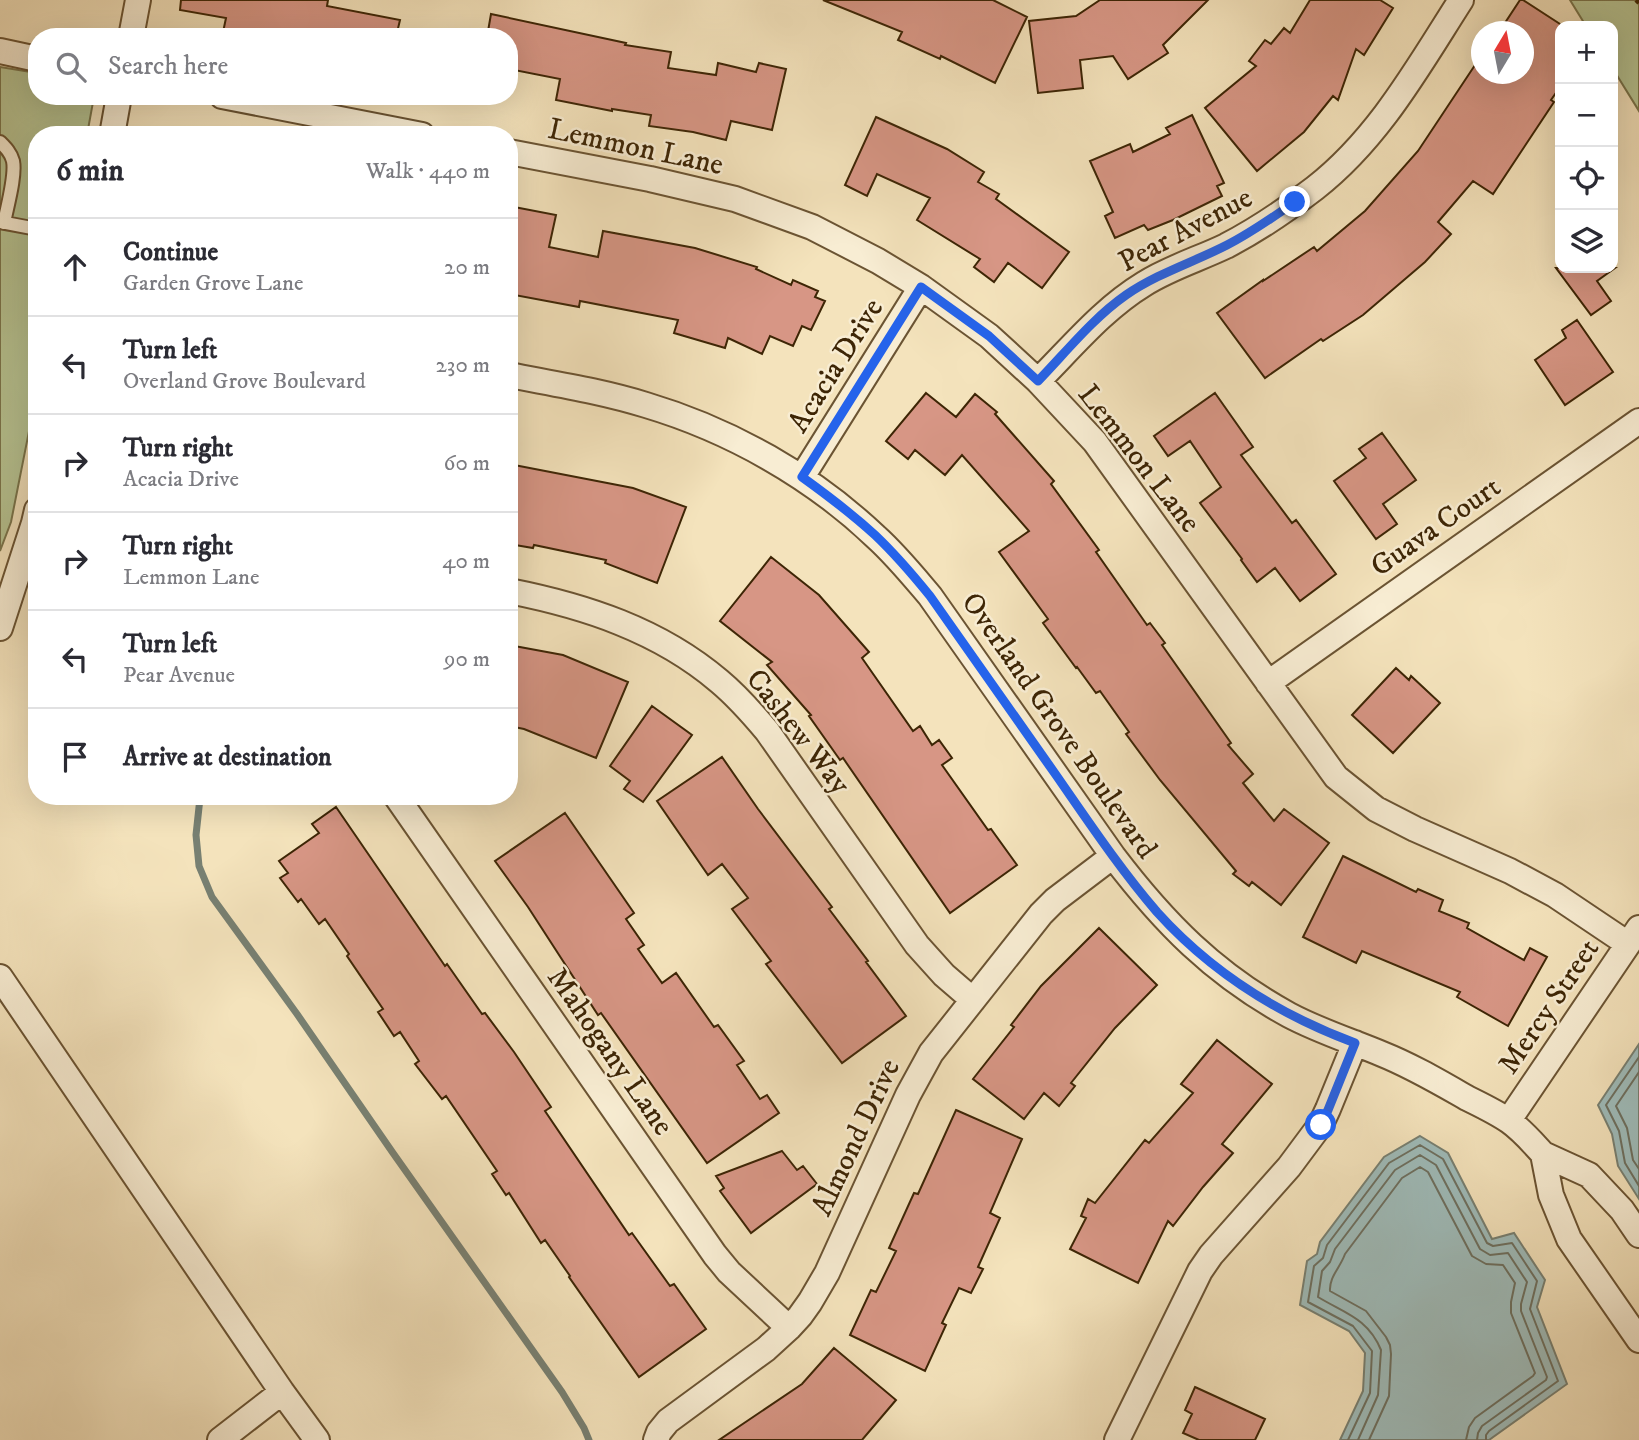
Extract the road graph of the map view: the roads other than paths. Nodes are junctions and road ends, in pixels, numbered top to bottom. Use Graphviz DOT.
graph roads {
  1 [pos="138,0"];
  2 [pos="1461,0"];
  3 [pos="133,28"];
  4 [pos="0,51"];
  5 [pos="28,57"];
  6 [pos="117,105"];
  7 [pos="268,105"];
  8 [pos="114,126"];
  9 [pos="376,126"];
  10 [pos="0,142"];
  11 [pos="518,154"];
  12 [pos="2,222"];
  13 [pos="28,227"];
  14 [pos="921,287"];
  15 [pos="518,377"];
  16 [pos="1038,381"];
  17 [pos="1639,421"];
  18 [pos="802,477"];
  19 [pos="28,539"];
  20 [pos="518,593"];
  21 [pos="0,628"];
  22 [pos="1268,683"];
  23 [pos="402,805"];
  24 [pos="1113,856"];
  25 [pos="1633,936"];
  26 [pos="0,977"];
  27 [pos="973,1000"];
  28 [pos="1355,1043"];
  29 [pos="1508,1121"];
  30 [pos="1544,1154"];
  31 [pos="1639,1235"];
  32 [pos="789,1328"];
  33 [pos="1639,1340"];
  34 [pos="282,1392"];
  35 [pos="220,1440"];
  36 [pos="317,1440"];
  37 [pos="656,1440"];
  38 [pos="1117,1440"];
  1 -- 3 [label="street"];
  2 -- 16 [label="street, Pear Avenue"];
  4 -- 5 [label="street"];
  6 -- 8 [label="street"];
  7 -- 9 [label="street"];
  10 -- 12 [label="lane"];
  11 -- 14 [label="street, Lemmon Lane"];
  12 -- 13 [label="lane"];
  14 -- 16 [label="street, Lemmon Lane"];
  14 -- 18 [label="street, Acacia Drive"];
  15 -- 18 [label="street, Overland Grove Boulevard"];
  16 -- 22 [label="street, Lemmon Lane"];
  17 -- 22 [label="street, Guava Court"];
  18 -- 24 [label="street, Overland Grove Boulevard"];
  19 -- 21 [label="street"];
  20 -- 27 [label="street, Cashew Way"];
  22 -- 25 [label="street, Lemmon Lane"];
  23 -- 32 [label="street, Mahogany Lane"];
  24 -- 27 [label="street, Almond Drive"];
  24 -- 28 [label="street, Overland Grove Boulevard"];
  25 -- 29 [label="street, Mercy Street"];
  26 -- 34 [label="street"];
  27 -- 32 [label="street, Almond Drive"];
  28 -- 29 [label="street, Overland Grove Boulevard"];
  28 -- 38 [label="street"];
  29 -- 30 [label="street, Overland Grove Boulevard"];
  30 -- 31 [label="street, Overland Grove Boulevard"];
  30 -- 33 [label="street"];
  32 -- 37 [label="street, Almond Drive"];
  34 -- 35 [label="street"];
  34 -- 36 [label="street"];
}
